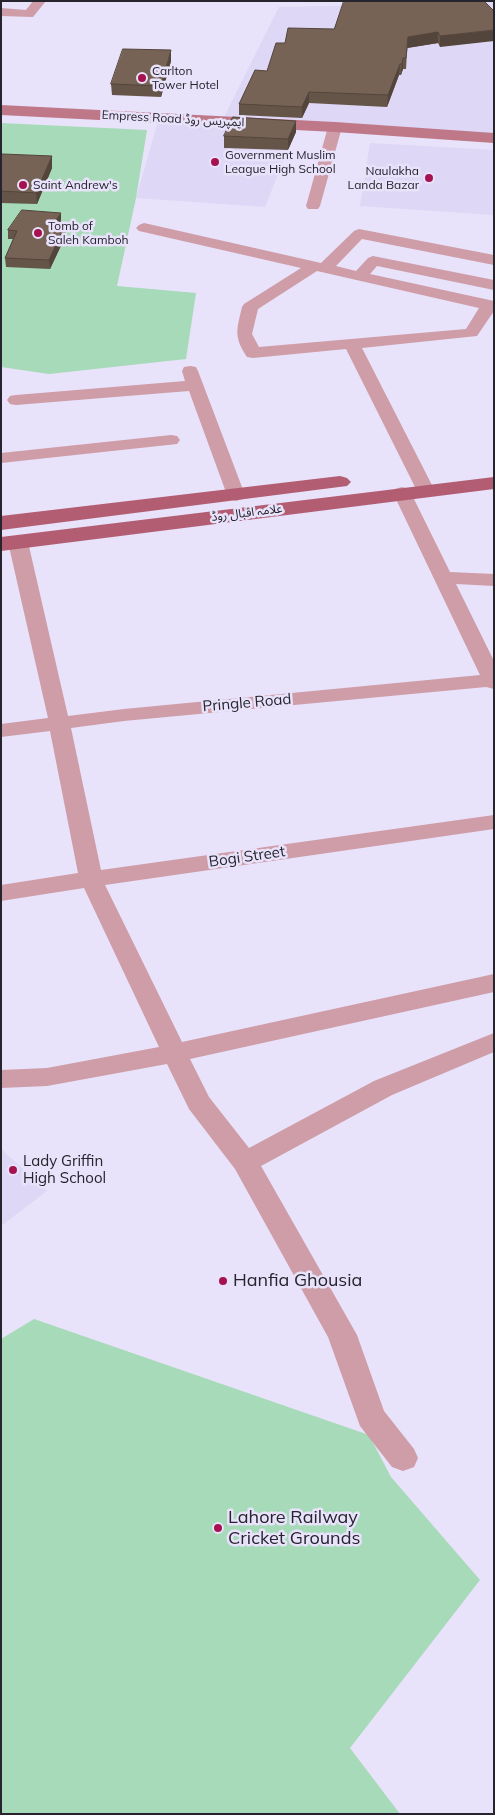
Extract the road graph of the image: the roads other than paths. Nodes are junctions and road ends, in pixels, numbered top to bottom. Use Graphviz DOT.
graph roads {
  1 [pos="40,1"];
  2 [pos="1,12"];
  3 [pos="1,102"];
  4 [pos="1,110"];
  5 [pos="335,127"];
  6 [pos="494,129"];
  7 [pos="494,138"];
  8 [pos="313,206"];
  9 [pos="144,228"];
  10 [pos="494,260"];
  11 [pos="318,268"];
  12 [pos="359,277"];
  13 [pos="494,285"];
  14 [pos="491,305"];
  15 [pos="352,344"];
  16 [pos="16,400"];
  17 [pos="171,440"];
  18 [pos="1,458"];
  19 [pos="494,464"];
  20 [pos="422,482"];
  21 [pos="494,483"];
  22 [pos="402,493"];
  23 [pos="236,494"];
  24 [pos="1,523"];
  25 [pos="10,543"];
  26 [pos="443,578"];
  27 [pos="494,580"];
  28 [pos="493,681"];
  29 [pos="59,722"];
  30 [pos="1,731"];
  31 [pos="494,822"];
  32 [pos="91,879"];
  33 [pos="1,893"];
  34 [pos="494,983"];
  35 [pos="494,1042"];
  36 [pos="175,1053"];
  37 [pos="1,1079"];
  38 [pos="246,1162"];
  39 [pos="403,1458"];
  1 -- 2 [label="street"];
  3 -- 6 [label="main road, Empress Road ایمپریس روڈ"];
  4 -- 5 [label="main road, Empress Road ایمپریس روڈ"];
  5 -- 7 [label="main road, Empress Road ایمپریس روڈ"];
  5 -- 8 [label="street"];
  9 -- 11 [label="street"];
  10 -- 11 [label="street"];
  11 -- 12 [label="street"];
  11 -- 15 [label="street"];
  12 -- 13 [label="street"];
  12 -- 14 [label="street"];
  14 -- 15 [label="street"];
  15 -- 20 [label="street"];
  16 -- 23 [label="street"];
  17 -- 18 [label="street"];
  19 -- 20 [label="main road, علامہ اقبال روڈ"];
  20 -- 21 [label="main road, علامہ اقبال روڈ"];
  20 -- 22 [label="main road, علامہ اقبال روڈ"];
  20 -- 23 [label="main road, علامہ اقبال روڈ"];
  22 -- 25 [label="main road, علامہ اقبال روڈ"];
  22 -- 26 [label="street"];
  23 -- 24 [label="main road, علامہ اقبال روڈ"];
  25 -- 29 [label="street"];
  26 -- 27 [label="street"];
  26 -- 28 [label="street"];
  28 -- 29 [label="street, Pringle Road"];
  29 -- 30 [label="street, Pringle Road"];
  29 -- 32 [label="street"];
  31 -- 32 [label="street, Bogi Street"];
  32 -- 33 [label="street, Bogi Street"];
  32 -- 36 [label="street"];
  34 -- 36 [label="street"];
  35 -- 38 [label="street"];
  36 -- 37 [label="street"];
  36 -- 38 [label="street"];
  38 -- 39 [label="street"];
}
